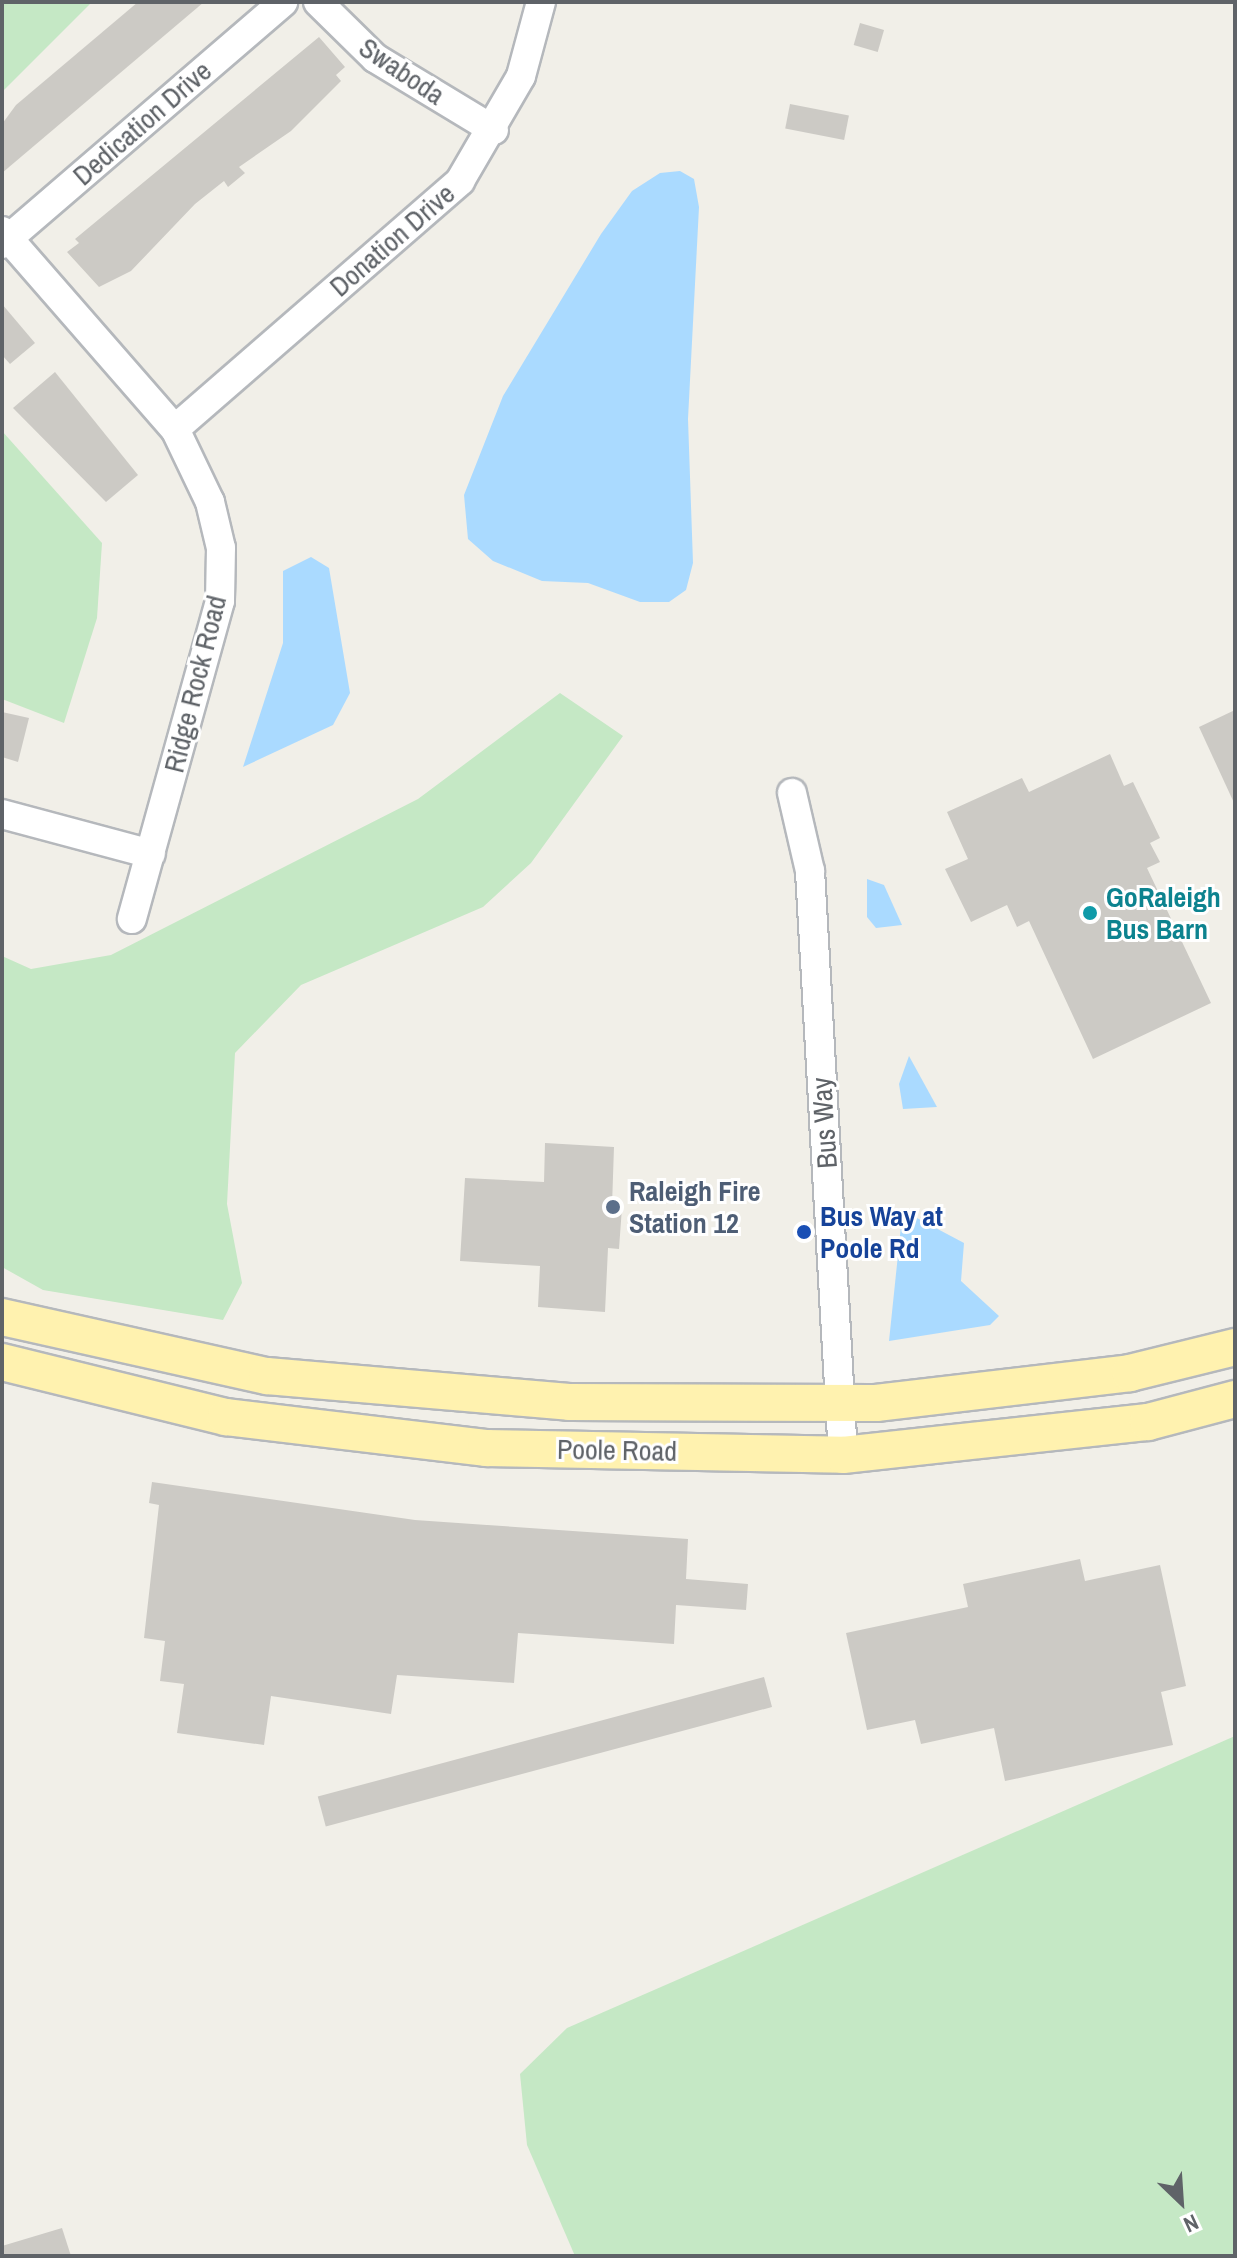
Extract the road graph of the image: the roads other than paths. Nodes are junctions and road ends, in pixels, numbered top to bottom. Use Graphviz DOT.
graph roads {
  1 [pos="283,2"];
  2 [pos="318,2"];
  3 [pos="541,2"];
  4 [pos="494,130"];
  5 [pos="4,238"];
  6 [pos="175,429"];
  7 [pos="792,793"];
  8 [pos="2,814"];
  9 [pos="151,854"];
  10 [pos="132,919"];
  11 [pos="7,1318"];
  12 [pos="1235,1347"];
  13 [pos="5,1363"];
  14 [pos="1235,1399"];
  15 [pos="841,1406"];
  16 [pos="843,1455"];
  1 -- 5 [label="street, Dedication Drive"];
  2 -- 4 [label="street, Swaboda"];
  3 -- 4 [label="street, Donation Drive"];
  4 -- 6 [label="street, Donation Drive"];
  5 -- 6 [label="street, Ridge Rock Road"];
  6 -- 9 [label="street, Ridge Rock Road"];
  7 -- 15 [label="street, Bus Way"];
  8 -- 9 [label="street"];
  9 -- 10 [label="street, Ridge Rock Road"];
  11 -- 13 [label="main road"];
  11 -- 15 [label="main road, Poole Road"];
  12 -- 15 [label="main road, Poole Road"];
  13 -- 16 [label="main road, Poole Road"];
  14 -- 16 [label="main road, Poole Road"];
  15 -- 16 [label="street, Bus Way"];
}
